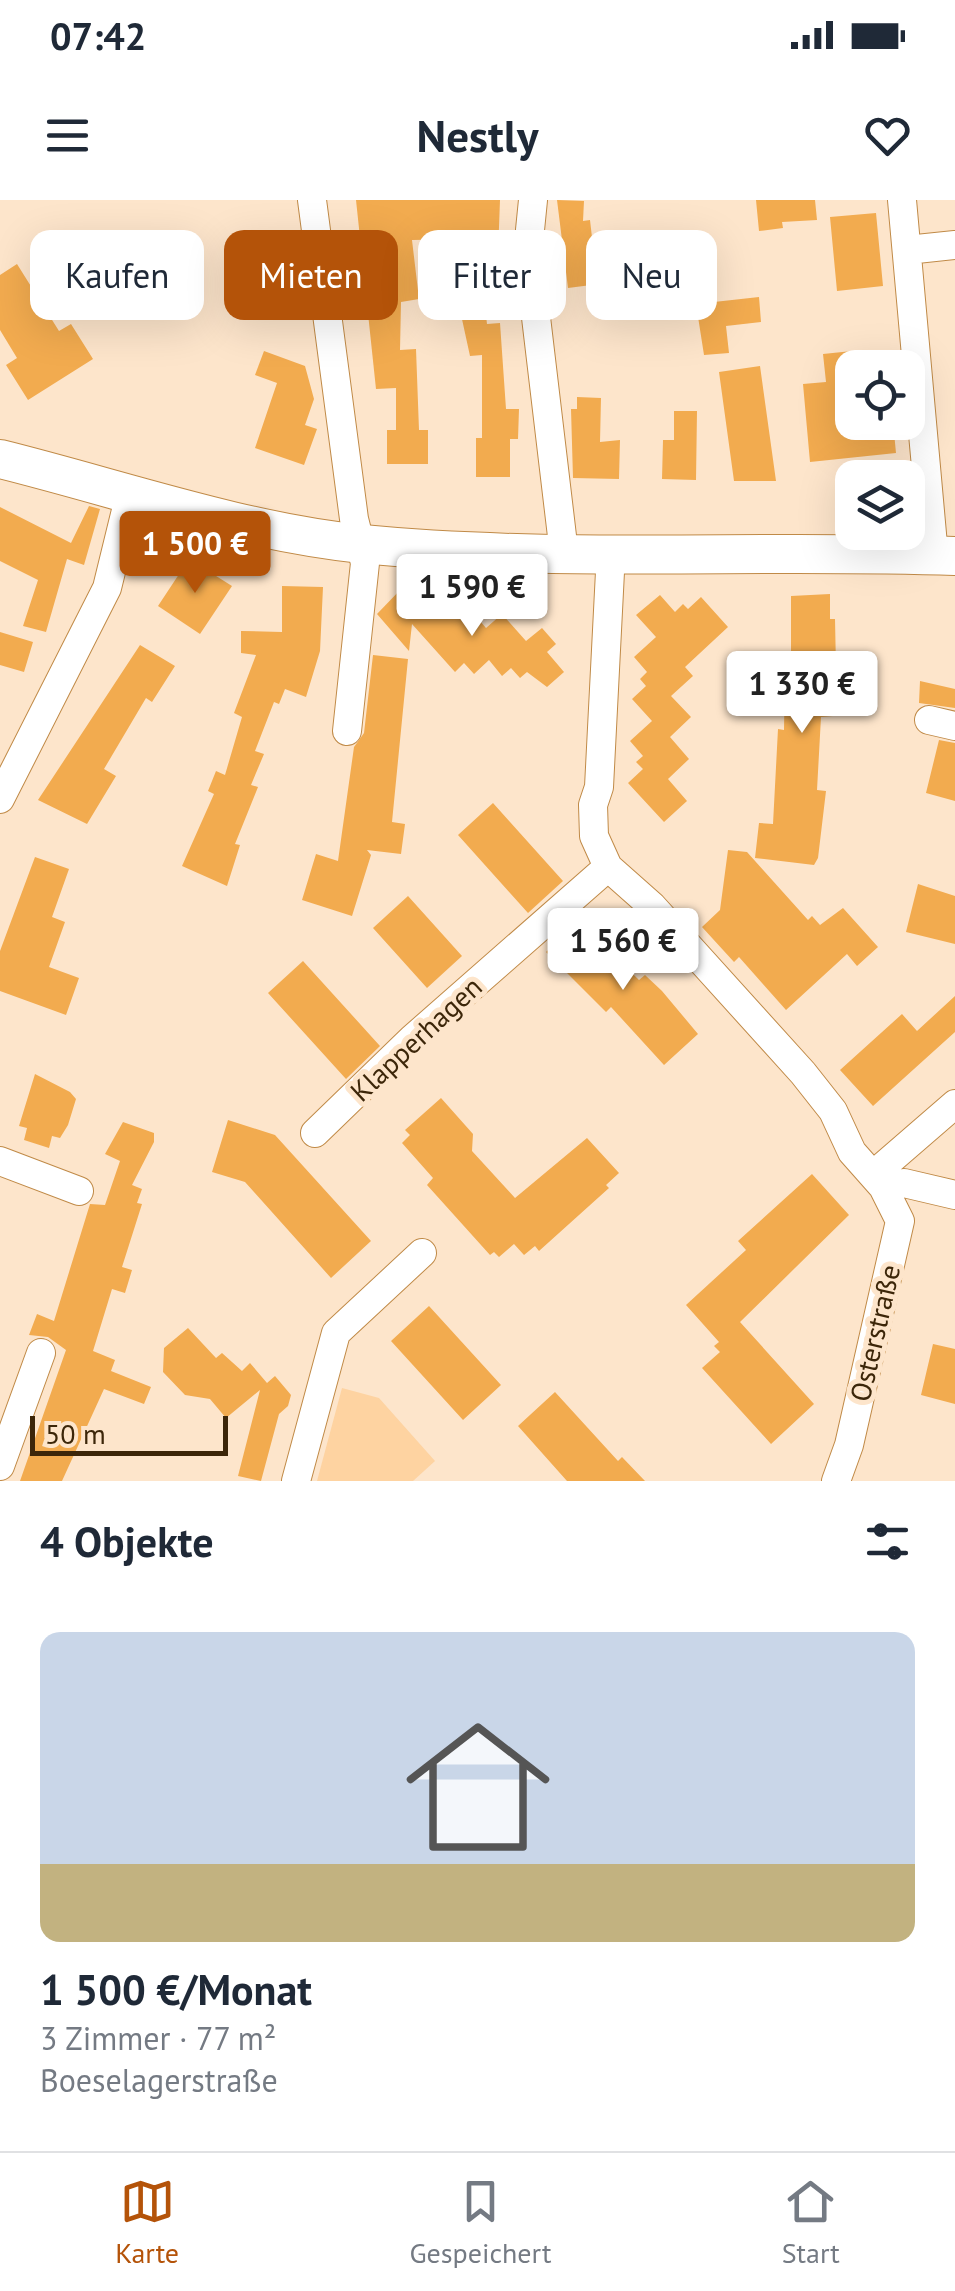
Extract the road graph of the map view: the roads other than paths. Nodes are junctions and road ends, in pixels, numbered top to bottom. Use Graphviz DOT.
graph roads {
  1 [pos="312,200"];
  2 [pos="533,200"];
  3 [pos="902,200"];
  4 [pos="955,246"];
  5 [pos="907,250"];
  6 [pos="0,459"];
  7 [pos="130,494"];
  8 [pos="360,544"];
  9 [pos="611,552"];
  10 [pos="564,553"];
  11 [pos="945,556"];
  12 [pos="346,731"];
  13 [pos="0,799"];
  14 [pos="608,867"];
  15 [pos="955,1104"];
  16 [pos="315,1133"];
  17 [pos="0,1161"];
  18 [pos="878,1181"];
  19 [pos="79,1191"];
  20 [pos="955,1195"];
  21 [pos="422,1252"];
  22 [pos="41,1353"];
  23 [pos="2,1453"];
  24 [pos="296,1481"];
  25 [pos="836,1481"];
  1 -- 8 [label="street"];
  2 -- 10 [label="street"];
  3 -- 5 [label="street"];
  4 -- 5 [label="street"];
  5 -- 11 [label="street"];
  6 -- 7 [label="street"];
  7 -- 8 [label="street"];
  7 -- 13 [label="street"];
  8 -- 10 [label="street"];
  8 -- 12 [label="street"];
  9 -- 10 [label="street"];
  9 -- 11 [label="street"];
  9 -- 14 [label="street, Osterstraße"];
  14 -- 16 [label="street, Klapperhagen"];
  14 -- 18 [label="street, Osterstraße"];
  15 -- 18 [label="street"];
  17 -- 19 [label="street"];
  18 -- 20 [label="street"];
  18 -- 25 [label="street, Osterstraße"];
  21 -- 24 [label="street"];
  22 -- 23 [label="street"];
}
